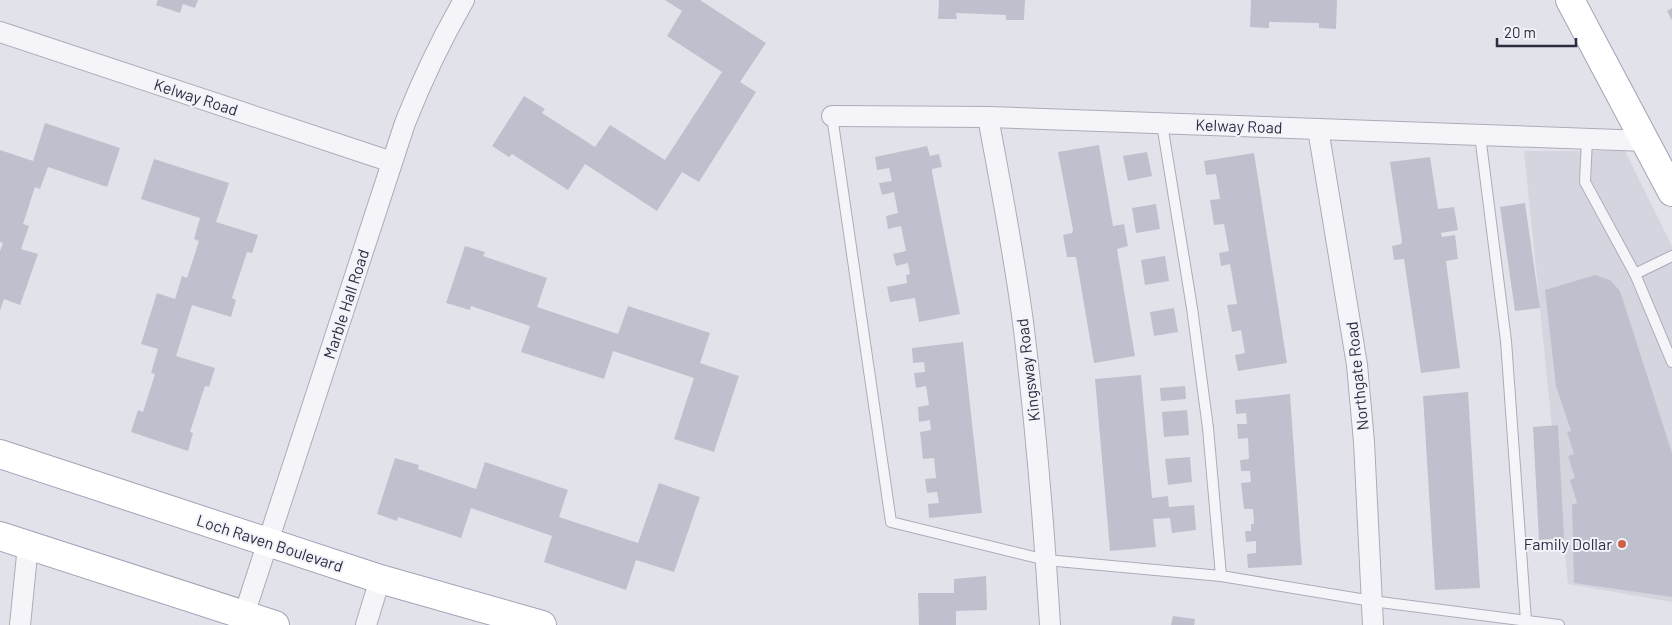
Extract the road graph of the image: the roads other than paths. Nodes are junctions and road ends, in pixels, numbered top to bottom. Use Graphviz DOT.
graph roads {
  1 [pos="464,0"];
  2 [pos="1570,0"];
  3 [pos="0,32"];
  4 [pos="832,116"];
  5 [pos="988,117"];
  6 [pos="1162,124"];
  7 [pos="1318,129"];
  8 [pos="1480,135"];
  9 [pos="1587,139"];
  10 [pos="1646,141"];
  11 [pos="392,162"];
  12 [pos="1672,192"];
  13 [pos="1672,256"];
  14 [pos="1635,274"];
  15 [pos="1672,362"];
  16 [pos="0,454"];
  17 [pos="0,536"];
  18 [pos="269,543"];
  19 [pos="28,545"];
  20 [pos="1046,560"];
  21 [pos="1221,576"];
  22 [pos="380,579"];
  23 [pos="1372,601"];
  24 [pos="244,615"];
  25 [pos="1526,621"];
  26 [pos="20,625"];
  27 [pos="275,625"];
  28 [pos="366,625"];
  29 [pos="542,625"];
  30 [pos="1050,625"];
  31 [pos="1373,625"];
  32 [pos="1559,625"];
  1 -- 11 [label="street, Marble Hall Road"];
  2 -- 10 [label="main road"];
  3 -- 11 [label="street, Kelway Road"];
  4 -- 5 [label="street, Kelway Road"];
  4 -- 20 [label="lane"];
  5 -- 6 [label="street, Kelway Road"];
  5 -- 20 [label="street, Kingsway Road"];
  6 -- 7 [label="street, Kelway Road"];
  6 -- 21 [label="lane"];
  7 -- 8 [label="street, Kelway Road"];
  7 -- 23 [label="street, Northgate Road"];
  8 -- 9 [label="street, Kelway Road"];
  8 -- 25 [label="lane"];
  9 -- 10 [label="street, Kelway Road"];
  9 -- 14 [label="lane"];
  10 -- 12 [label="main road"];
  11 -- 18 [label="street, Marble Hall Road"];
  13 -- 14 [label="lane"];
  14 -- 15 [label="lane"];
  16 -- 18 [label="main road, Loch Raven Boulevard"];
  17 -- 19 [label="main road"];
  18 -- 22 [label="main road, Loch Raven Boulevard"];
  18 -- 24 [label="street, Marble Hall Road"];
  19 -- 24 [label="main road"];
  19 -- 26 [label="street"];
  20 -- 21 [label="lane"];
  20 -- 30 [label="street, Kingsway Road"];
  21 -- 23 [label="lane"];
  22 -- 28 [label="street"];
  22 -- 29 [label="main road, Loch Raven Boulevard"];
  23 -- 25 [label="lane"];
  23 -- 31 [label="street, Northgate Road"];
  24 -- 27 [label="main road"];
  25 -- 32 [label="lane"];
}
